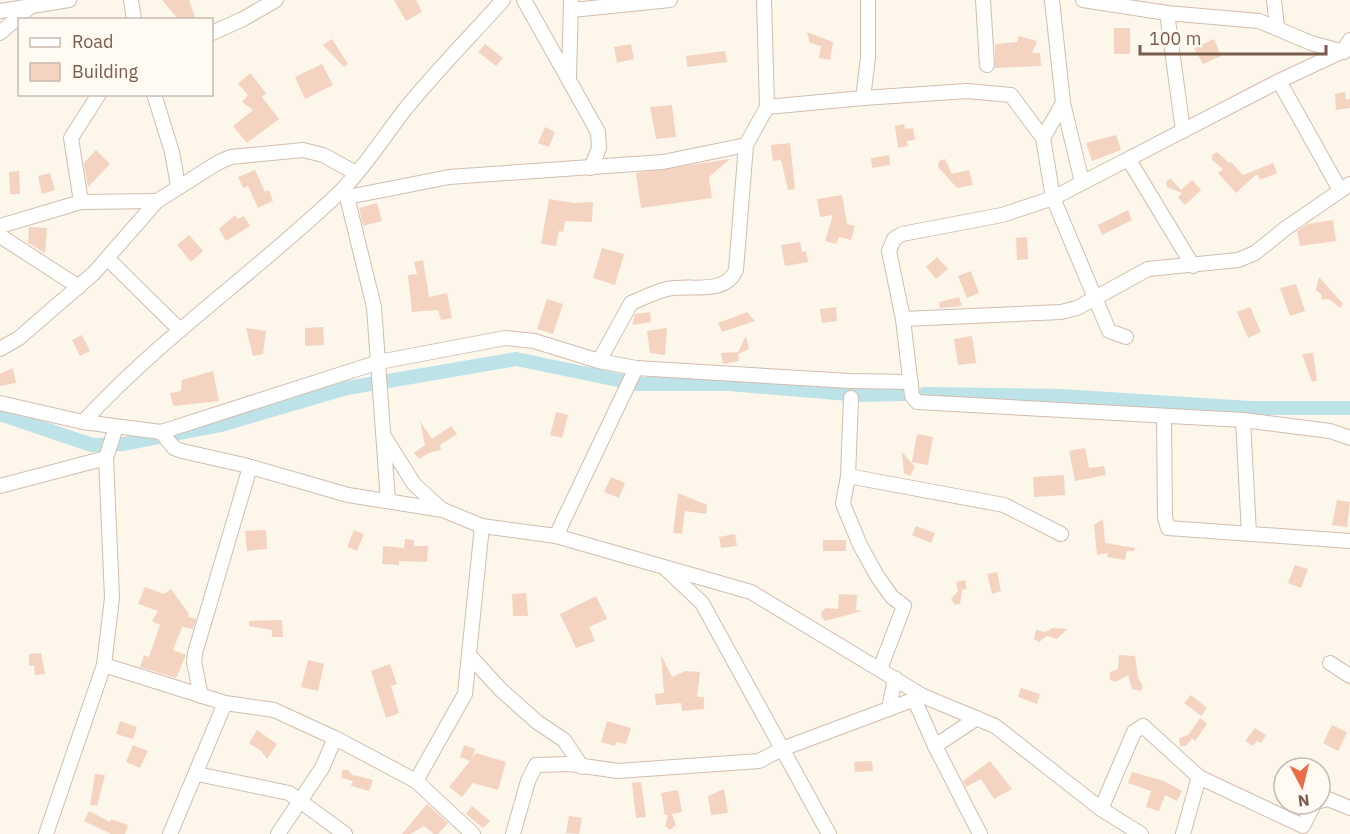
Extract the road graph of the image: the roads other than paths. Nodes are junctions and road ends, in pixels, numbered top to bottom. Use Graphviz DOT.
graph roads {
  1 [pos="69,0"];
  2 [pos="131,0"];
  3 [pos="276,0"];
  4 [pos="503,0"];
  5 [pos="524,0"];
  6 [pos="670,0"];
  7 [pos="764,0"];
  8 [pos="868,0"];
  9 [pos="982,0"];
  10 [pos="1052,0"];
  11 [pos="1083,0"];
  12 [pos="1274,0"];
  13 [pos="1108,1"];
  14 [pos="571,5"];
  15 [pos="31,6"];
  16 [pos="0,11"];
  17 [pos="1167,13"];
  18 [pos="134,18"];
  19 [pos="1277,27"];
  20 [pos="0,33"];
  21 [pos="213,33"];
  22 [pos="1348,48"];
  23 [pos="987,65"];
  24 [pos="569,77"];
  25 [pos="1279,81"];
  26 [pos="98,96"];
  27 [pos="155,96"];
  28 [pos="863,98"];
  29 [pos="1063,103"];
  30 [pos="767,107"];
  31 [pos="1183,131"];
  32 [pos="1043,138"];
  33 [pos="746,145"];
  34 [pos="1129,160"];
  35 [pos="591,168"];
  36 [pos="356,173"];
  37 [pos="1082,182"];
  38 [pos="178,186"];
  39 [pos="1345,187"];
  40 [pos="346,192"];
  41 [pos="1053,198"];
  42 [pos="157,201"];
  43 [pos="81,202"];
  44 [pos="0,226"];
  45 [pos="0,236"];
  46 [pos="108,259"];
  47 [pos="1193,266"];
  48 [pos="79,287"];
  49 [pos="1097,298"];
  50 [pos="903,319"];
  51 [pos="179,329"];
  52 [pos="1126,337"];
  53 [pos="0,349"];
  54 [pos="599,361"];
  55 [pos="379,362"];
  56 [pos="636,368"];
  57 [pos="911,382"];
  58 [pos="851,398"];
  59 [pos="0,403"];
  60 [pos="1164,416"];
  61 [pos="1243,420"];
  62 [pos="83,422"];
  63 [pos="116,427"];
  64 [pos="160,432"];
  65 [pos="383,433"];
  66 [pos="1350,438"];
  67 [pos="106,458"];
  68 [pos="250,467"];
  69 [pos="848,476"];
  70 [pos="0,486"];
  71 [pos="388,501"];
  72 [pos="443,510"];
  73 [pos="482,526"];
  74 [pos="1061,534"];
  75 [pos="1249,534"];
  76 [pos="556,536"];
  77 [pos="1350,541"];
  78 [pos="664,568"];
  79 [pos="469,655"];
  80 [pos="1330,663"];
  81 [pos="104,665"];
  82 [pos="880,669"];
  83 [pos="1350,676"];
  84 [pos="895,678"];
  85 [pos="201,696"];
  86 [pos="919,699"];
  87 [pos="225,703"];
  88 [pos="889,710"];
  89 [pos="977,718"];
  90 [pos="335,738"];
  91 [pos="935,746"];
  92 [pos="782,749"];
  93 [pos="582,767"];
  94 [pos="197,774"];
  95 [pos="1199,777"];
  96 [pos="416,781"];
  97 [pos="298,800"];
  98 [pos="1332,800"];
  99 [pos="1350,807"];
  100 [pos="1101,809"];
  101 [pos="1308,816"];
  102 [pos="1301,830"];
  103 [pos="171,833"];
  104 [pos="46,834"];
  105 [pos="278,834"];
  106 [pos="345,834"];
  107 [pos="472,834"];
  108 [pos="513,834"];
  109 [pos="829,834"];
  110 [pos="980,834"];
  111 [pos="1141,834"];
  112 [pos="1183,834"];
  1 -- 15 [label="street"];
  2 -- 18 [label="street"];
  3 -- 21 [label="street"];
  4 -- 36 [label="street"];
  5 -- 24 [label="street"];
  6 -- 14 [label="street"];
  7 -- 30 [label="street"];
  8 -- 28 [label="street"];
  9 -- 23 [label="street"];
  10 -- 29 [label="street"];
  11 -- 13 [label="street"];
  12 -- 19 [label="street"];
  13 -- 17 [label="street"];
  14 -- 24 [label="street"];
  15 -- 16 [label="street"];
  15 -- 20 [label="street"];
  17 -- 19 [label="street"];
  17 -- 31 [label="street"];
  19 -- 22 [label="street"];
  22 -- 25 [label="street"];
  24 -- 35 [label="street"];
  25 -- 31 [label="street"];
  25 -- 39 [label="street"];
  26 -- 43 [label="street"];
  27 -- 38 [label="street"];
  28 -- 30 [label="street"];
  28 -- 32 [label="street"];
  29 -- 32 [label="street"];
  29 -- 37 [label="street"];
  30 -- 33 [label="street"];
  31 -- 34 [label="street"];
  32 -- 41 [label="street"];
  33 -- 35 [label="street"];
  33 -- 54 [label="street"];
  34 -- 37 [label="street"];
  34 -- 47 [label="street"];
  35 -- 40 [label="street"];
  36 -- 38 [label="street"];
  36 -- 40 [label="street"];
  37 -- 41 [label="street"];
  38 -- 42 [label="street"];
  39 -- 47 [label="street"];
  40 -- 51 [label="street"];
  40 -- 55 [label="street"];
  41 -- 49 [label="street"];
  41 -- 50 [label="street"];
  42 -- 43 [label="street"];
  42 -- 46 [label="street"];
  43 -- 44 [label="street"];
  45 -- 48 [label="street"];
  46 -- 48 [label="street"];
  46 -- 51 [label="street"];
  47 -- 49 [label="street"];
  48 -- 53 [label="street"];
  49 -- 50 [label="street"];
  49 -- 52 [label="street"];
  50 -- 57 [label="street"];
  51 -- 62 [label="street"];
  54 -- 55 [label="street"];
  54 -- 56 [label="street"];
  55 -- 64 [label="street"];
  55 -- 65 [label="street"];
  56 -- 57 [label="street"];
  56 -- 76 [label="street"];
  57 -- 60 [label="street"];
  58 -- 69 [label="street"];
  59 -- 62 [label="street"];
  60 -- 61 [label="street"];
  60 -- 75 [label="street"];
  61 -- 66 [label="street"];
  61 -- 75 [label="street"];
  62 -- 63 [label="street"];
  63 -- 64 [label="street"];
  63 -- 67 [label="street"];
  64 -- 68 [label="street"];
  65 -- 71 [label="street"];
  65 -- 72 [label="street"];
  67 -- 70 [label="street"];
  67 -- 81 [label="street"];
  68 -- 71 [label="street"];
  68 -- 85 [label="street"];
  69 -- 74 [label="street"];
  69 -- 82 [label="street"];
  71 -- 72 [label="street"];
  72 -- 73 [label="street"];
  73 -- 76 [label="street"];
  73 -- 79 [label="street"];
  75 -- 77 [label="street"];
  76 -- 78 [label="street"];
  78 -- 82 [label="street"];
  78 -- 92 [label="street"];
  79 -- 93 [label="street"];
  79 -- 96 [label="street"];
  80 -- 83 [label="street"];
  81 -- 85 [label="street"];
  81 -- 104 [label="street"];
  82 -- 84 [label="street"];
  84 -- 86 [label="street"];
  84 -- 88 [label="street"];
  85 -- 87 [label="street"];
  86 -- 88 [label="street"];
  86 -- 89 [label="street"];
  86 -- 91 [label="street"];
  87 -- 90 [label="street"];
  87 -- 94 [label="street"];
  88 -- 92 [label="street"];
  89 -- 91 [label="street"];
  89 -- 100 [label="street"];
  90 -- 96 [label="street"];
  90 -- 97 [label="street"];
  91 -- 110 [label="street"];
  92 -- 93 [label="street"];
  92 -- 109 [label="street"];
  93 -- 108 [label="street"];
  94 -- 97 [label="street"];
  94 -- 103 [label="street"];
  95 -- 100 [label="street"];
  95 -- 102 [label="street"];
  95 -- 112 [label="street"];
  96 -- 107 [label="street"];
  97 -- 105 [label="street"];
  97 -- 106 [label="street"];
  98 -- 99 [label="street"];
  100 -- 111 [label="street"];
  101 -- 102 [label="street"];
}
